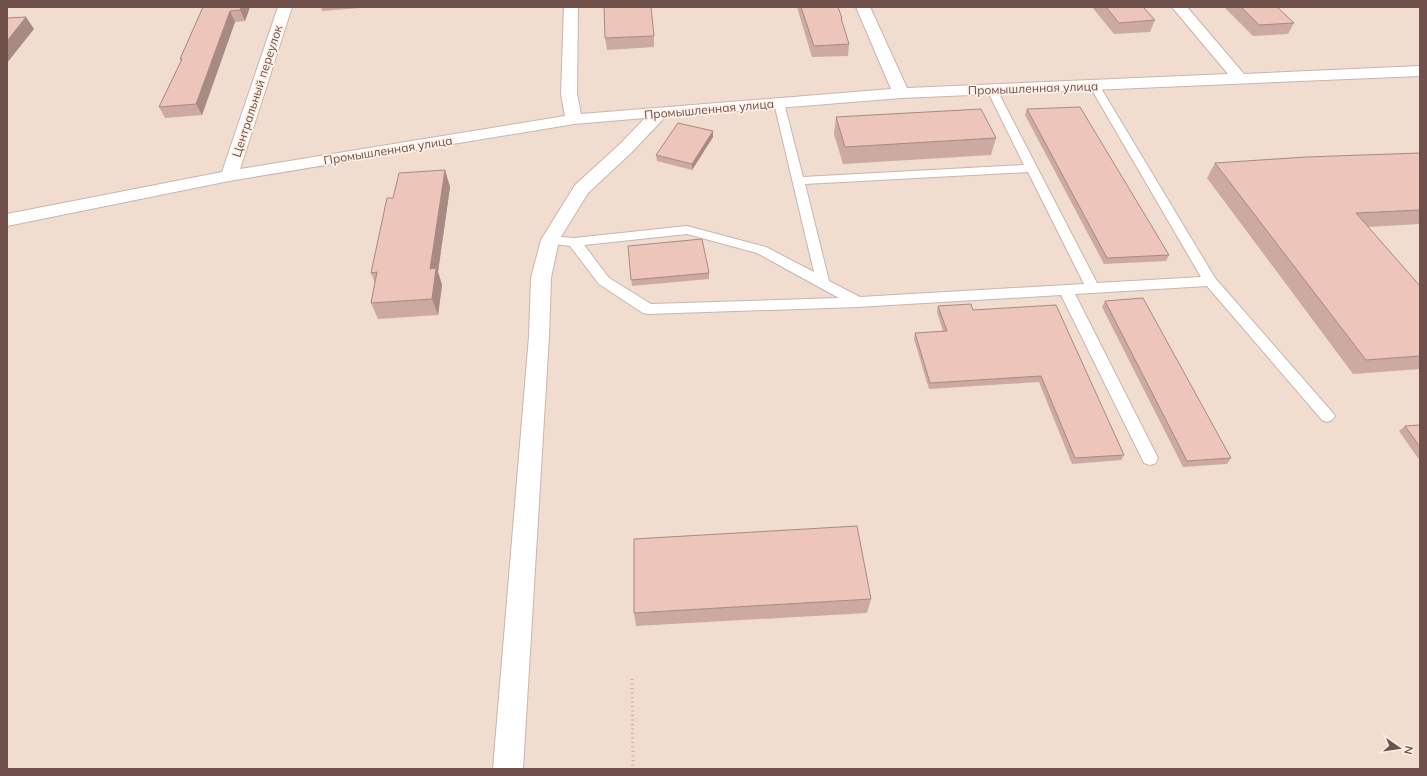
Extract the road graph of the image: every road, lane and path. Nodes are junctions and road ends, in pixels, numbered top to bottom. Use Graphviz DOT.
graph roads {
  1 [pos="286,7"];
  2 [pos="571,7"];
  3 [pos="863,7"];
  4 [pos="1179,7"];
  5 [pos="1420,71"];
  6 [pos="1240,79"];
  7 [pos="1094,85"];
  8 [pos="992,90"];
  9 [pos="901,93"];
  10 [pos="779,103"];
  11 [pos="659,113"];
  12 [pos="574,119"];
  13 [pos="1031,168"];
  14 [pos="229,176"];
  15 [pos="799,181"];
  16 [pos="7,220"];
  17 [pos="550,240"];
  18 [pos="574,242"];
  19 [pos="1210,281"];
  20 [pos="823,283"];
  21 [pos="1093,288"];
  22 [pos="1066,290"];
  23 [pos="857,302"];
  24 [pos="1327,416"];
  25 [pos="1150,458"];
  26 [pos="632,679"];
  27 [pos="508,769"];
  28 [pos="633,769"];
  1 -- 14 [label="street, Центральный переулок"];
  2 -- 12 [label="street"];
  3 -- 9 [label="street"];
  4 -- 6 [label="street"];
  5 -- 6 [label="street, Промышленная улица"];
  6 -- 7 [label="street, Промышленная улица"];
  7 -- 8 [label="street, Промышленная улица"];
  7 -- 19 [label="lane"];
  8 -- 9 [label="street, Промышленная улица"];
  8 -- 13 [label="lane"];
  9 -- 10 [label="street, Промышленная улица"];
  10 -- 11 [label="street, Промышленная улица"];
  10 -- 15 [label="lane"];
  11 -- 12 [label="street, Промышленная улица"];
  11 -- 17 [label="street"];
  12 -- 14 [label="street, Промышленная улица"];
  13 -- 15 [label="lane"];
  13 -- 21 [label="lane"];
  14 -- 16 [label="street, Промышленная улица"];
  15 -- 20 [label="lane"];
  17 -- 18 [label="lane"];
  17 -- 27 [label="street"];
  18 -- 20 [label="lane"];
  18 -- 23 [label="lane"];
  19 -- 21 [label="lane"];
  19 -- 24 [label="lane"];
  20 -- 23 [label="lane"];
  21 -- 22 [label="lane"];
  22 -- 23 [label="lane"];
  22 -- 25 [label="lane"];
  26 -- 28 [label="path"];
}
